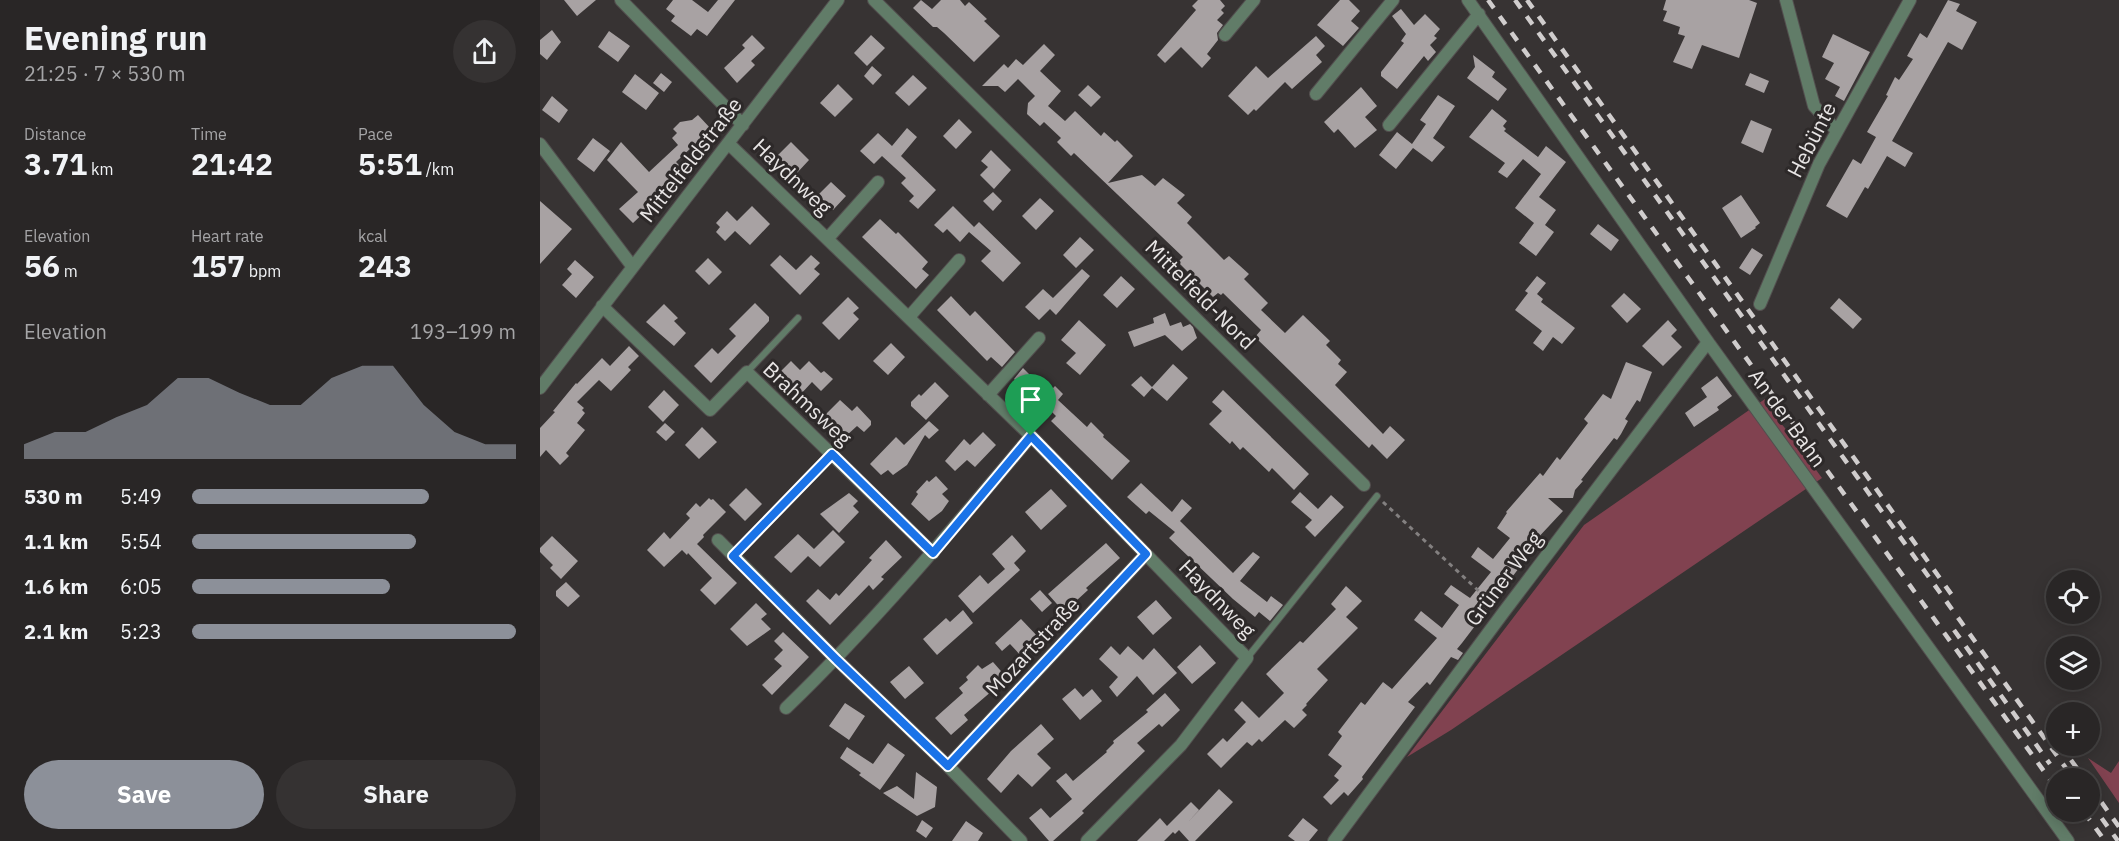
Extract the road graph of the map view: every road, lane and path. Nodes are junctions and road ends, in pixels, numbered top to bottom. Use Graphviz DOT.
graph roads {
  1 [pos="621,0"];
  2 [pos="838,0"];
  3 [pos="874,0"];
  4 [pos="1254,0"];
  5 [pos="1393,0"];
  6 [pos="1468,0"];
  7 [pos="1786,0"];
  8 [pos="1910,0"];
  9 [pos="1479,14"];
  10 [pos="1225,35"];
  11 [pos="1316,94"];
  12 [pos="743,125"];
  13 [pos="1389,125"];
  14 [pos="1838,131"];
  15 [pos="540,144"];
  16 [pos="729,144"];
  17 [pos="878,182"];
  18 [pos="828,238"];
  19 [pos="958,260"];
  20 [pos="632,266"];
  21 [pos="1760,304"];
  22 [pos="602,306"];
  23 [pos="909,317"];
  24 [pos="798,318"];
  25 [pos="1039,338"];
  26 [pos="1708,342"];
  27 [pos="747,372"];
  28 [pos="540,388"];
  29 [pos="988,395"];
  30 [pos="1031,436"];
  31 [pos="832,454"];
  32 [pos="1364,485"];
  33 [pos="1377,496"];
  34 [pos="718,540"];
  35 [pos="933,553"];
  36 [pos="1146,554"];
  37 [pos="733,556"];
  38 [pos="1503,613"];
  39 [pos="1247,658"];
  40 [pos="837,660"];
  41 [pos="786,708"];
  42 [pos="948,766"];
  43 [pos="1021,841"];
  44 [pos="1087,841"];
  45 [pos="1334,841"];
  46 [pos="2068,841"];
  1 -- 12 [label="street"];
  2 -- 12 [label="street, Mittelfeldstraße"];
  3 -- 32 [label="street, Mittelfeld-Nord"];
  4 -- 10 [label="street"];
  5 -- 11 [label="street"];
  6 -- 9 [label="street, An der Bahn"];
  7 -- 14 [label="street"];
  8 -- 14 [label="street, Hebünte"];
  9 -- 13 [label="street"];
  9 -- 26 [label="street, An der Bahn"];
  12 -- 16 [label="street, Mittelfeldstraße"];
  14 -- 21 [label="street, Hebünte"];
  15 -- 20 [label="street"];
  16 -- 18 [label="street, Haydnweg"];
  16 -- 20 [label="street, Mittelfeldstraße"];
  17 -- 18 [label="street, Haydnweg"];
  18 -- 23 [label="street, Haydnweg"];
  19 -- 23 [label="street"];
  20 -- 22 [label="street, Mittelfeldstraße"];
  22 -- 27 [label="street, Brahmsweg"];
  22 -- 28 [label="street, Mittelfeldstraße"];
  23 -- 29 [label="street, Haydnweg"];
  24 -- 27 [label="lane"];
  25 -- 29 [label="street"];
  26 -- 38 [label="street, Grüner Weg"];
  26 -- 46 [label="street, An der Bahn"];
  27 -- 31 [label="street, Brahmsweg"];
  29 -- 30 [label="street, Haydnweg"];
  30 -- 35 [label="street"];
  30 -- 36 [label="street, Haydnweg"];
  31 -- 35 [label="street, Brahmsweg"];
  31 -- 37 [label="lane"];
  33 -- 38 [label="path"];
  33 -- 39 [label="lane"];
  34 -- 37 [label="street"];
  35 -- 40 [label="street"];
  36 -- 39 [label="street, Haydnweg"];
  36 -- 42 [label="street, Mozartstraße"];
  37 -- 40 [label="street"];
  38 -- 45 [label="street, Grüner Weg"];
  39 -- 44 [label="street, Haydnweg"];
  40 -- 41 [label="street"];
  40 -- 42 [label="street"];
  42 -- 43 [label="street"];
}
